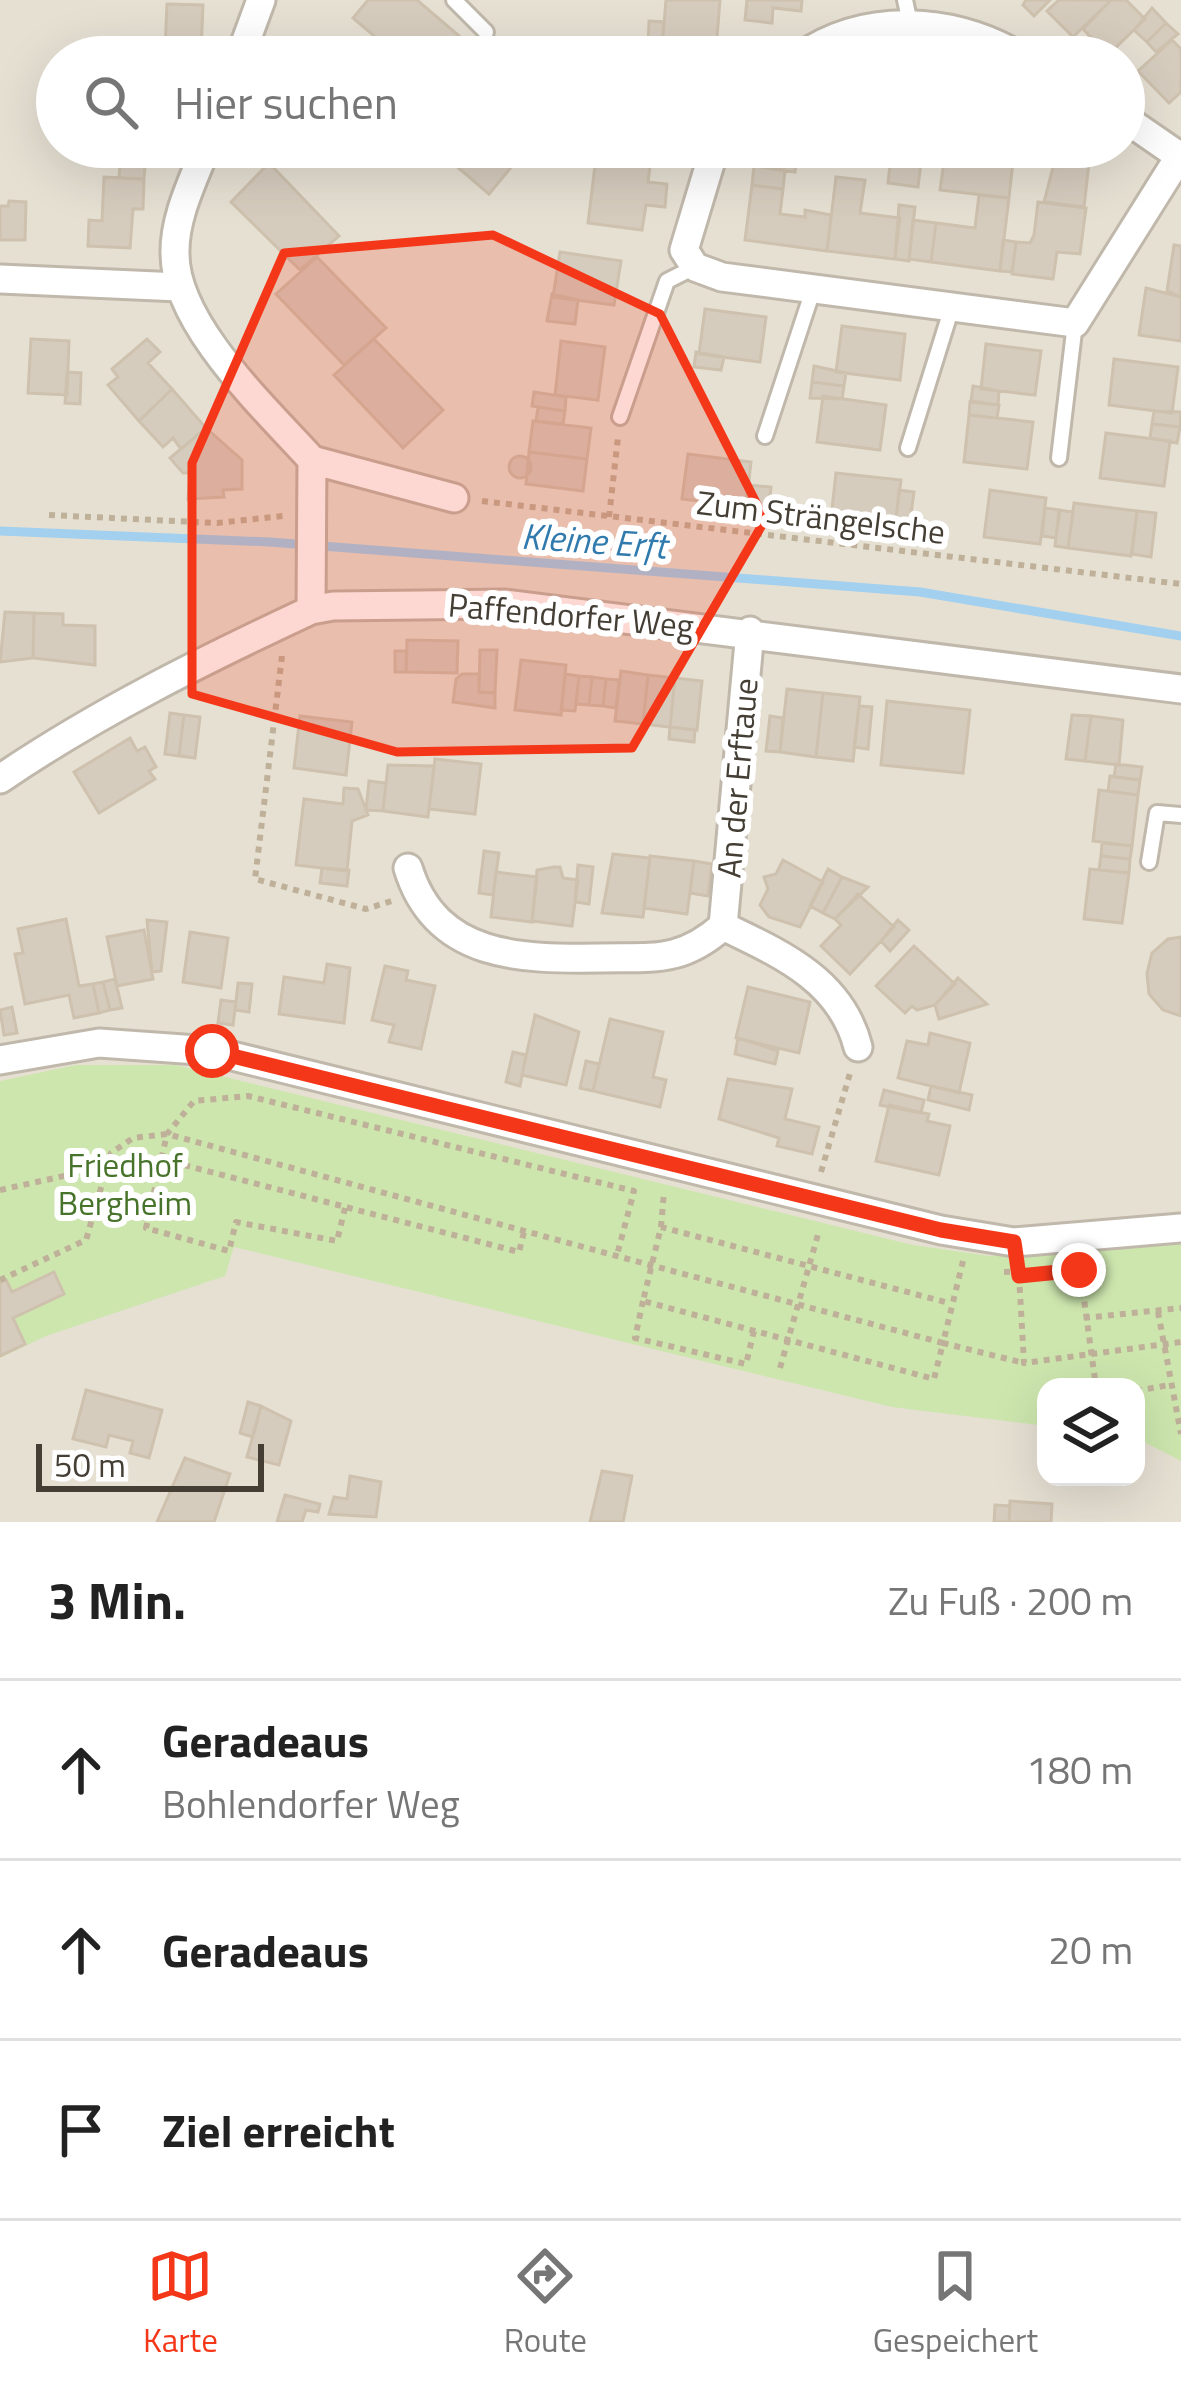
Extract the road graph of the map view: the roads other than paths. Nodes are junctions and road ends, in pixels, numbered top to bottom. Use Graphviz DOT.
graph roads {
  1 [pos="261,0"];
  2 [pos="454,0"];
  3 [pos="908,11"];
  4 [pos="486,32"];
  5 [pos="248,36"];
  6 [pos="832,36"];
  7 [pos="975,36"];
  8 [pos="1145,132"];
  9 [pos="1180,155"];
  10 [pos="198,168"];
  11 [pos="709,168"];
  12 [pos="695,267"];
  13 [pos="0,279"];
  14 [pos="179,287"];
  15 [pos="813,290"];
  16 [pos="952,307"];
  17 [pos="1076,323"];
  18 [pos="620,417"];
  19 [pos="765,436"];
  20 [pos="908,448"];
  21 [pos="1059,458"];
  22 [pos="312,460"];
  23 [pos="454,498"];
  24 [pos="298,616"];
  25 [pos="751,631"];
  26 [pos="1181,688"];
  27 [pos="0,778"];
  28 [pos="1181,815"];
  29 [pos="1150,862"];
  30 [pos="412,881"];
  31 [pos="723,926"];
  32 [pos="858,1047"];
  33 [pos="0,1060"];
  34 [pos="1181,1228"];
  1 -- 5 [label="street"];
  2 -- 4 [label="lane"];
  3 -- 6 [label="street"];
  3 -- 7 [label="street"];
  8 -- 9 [label="street"];
  9 -- 17 [label="street"];
  10 -- 14 [label="street"];
  11 -- 12 [label="street"];
  12 -- 15 [label="street"];
  12 -- 18 [label="lane"];
  13 -- 14 [label="street"];
  14 -- 22 [label="street"];
  15 -- 16 [label="street"];
  15 -- 19 [label="lane"];
  16 -- 17 [label="street"];
  16 -- 20 [label="lane"];
  17 -- 21 [label="lane"];
  22 -- 23 [label="street"];
  22 -- 24 [label="street"];
  24 -- 25 [label="street, Paffendorfer Weg"];
  24 -- 27 [label="street, Paffendorfer Weg"];
  25 -- 26 [label="street, Paffendorfer Weg"];
  25 -- 31 [label="street, An der Erftaue"];
  28 -- 29 [label="lane"];
  30 -- 31 [label="street, An der Erftaue"];
  31 -- 32 [label="street, An der Erftaue"];
  33 -- 34 [label="street"];
}
